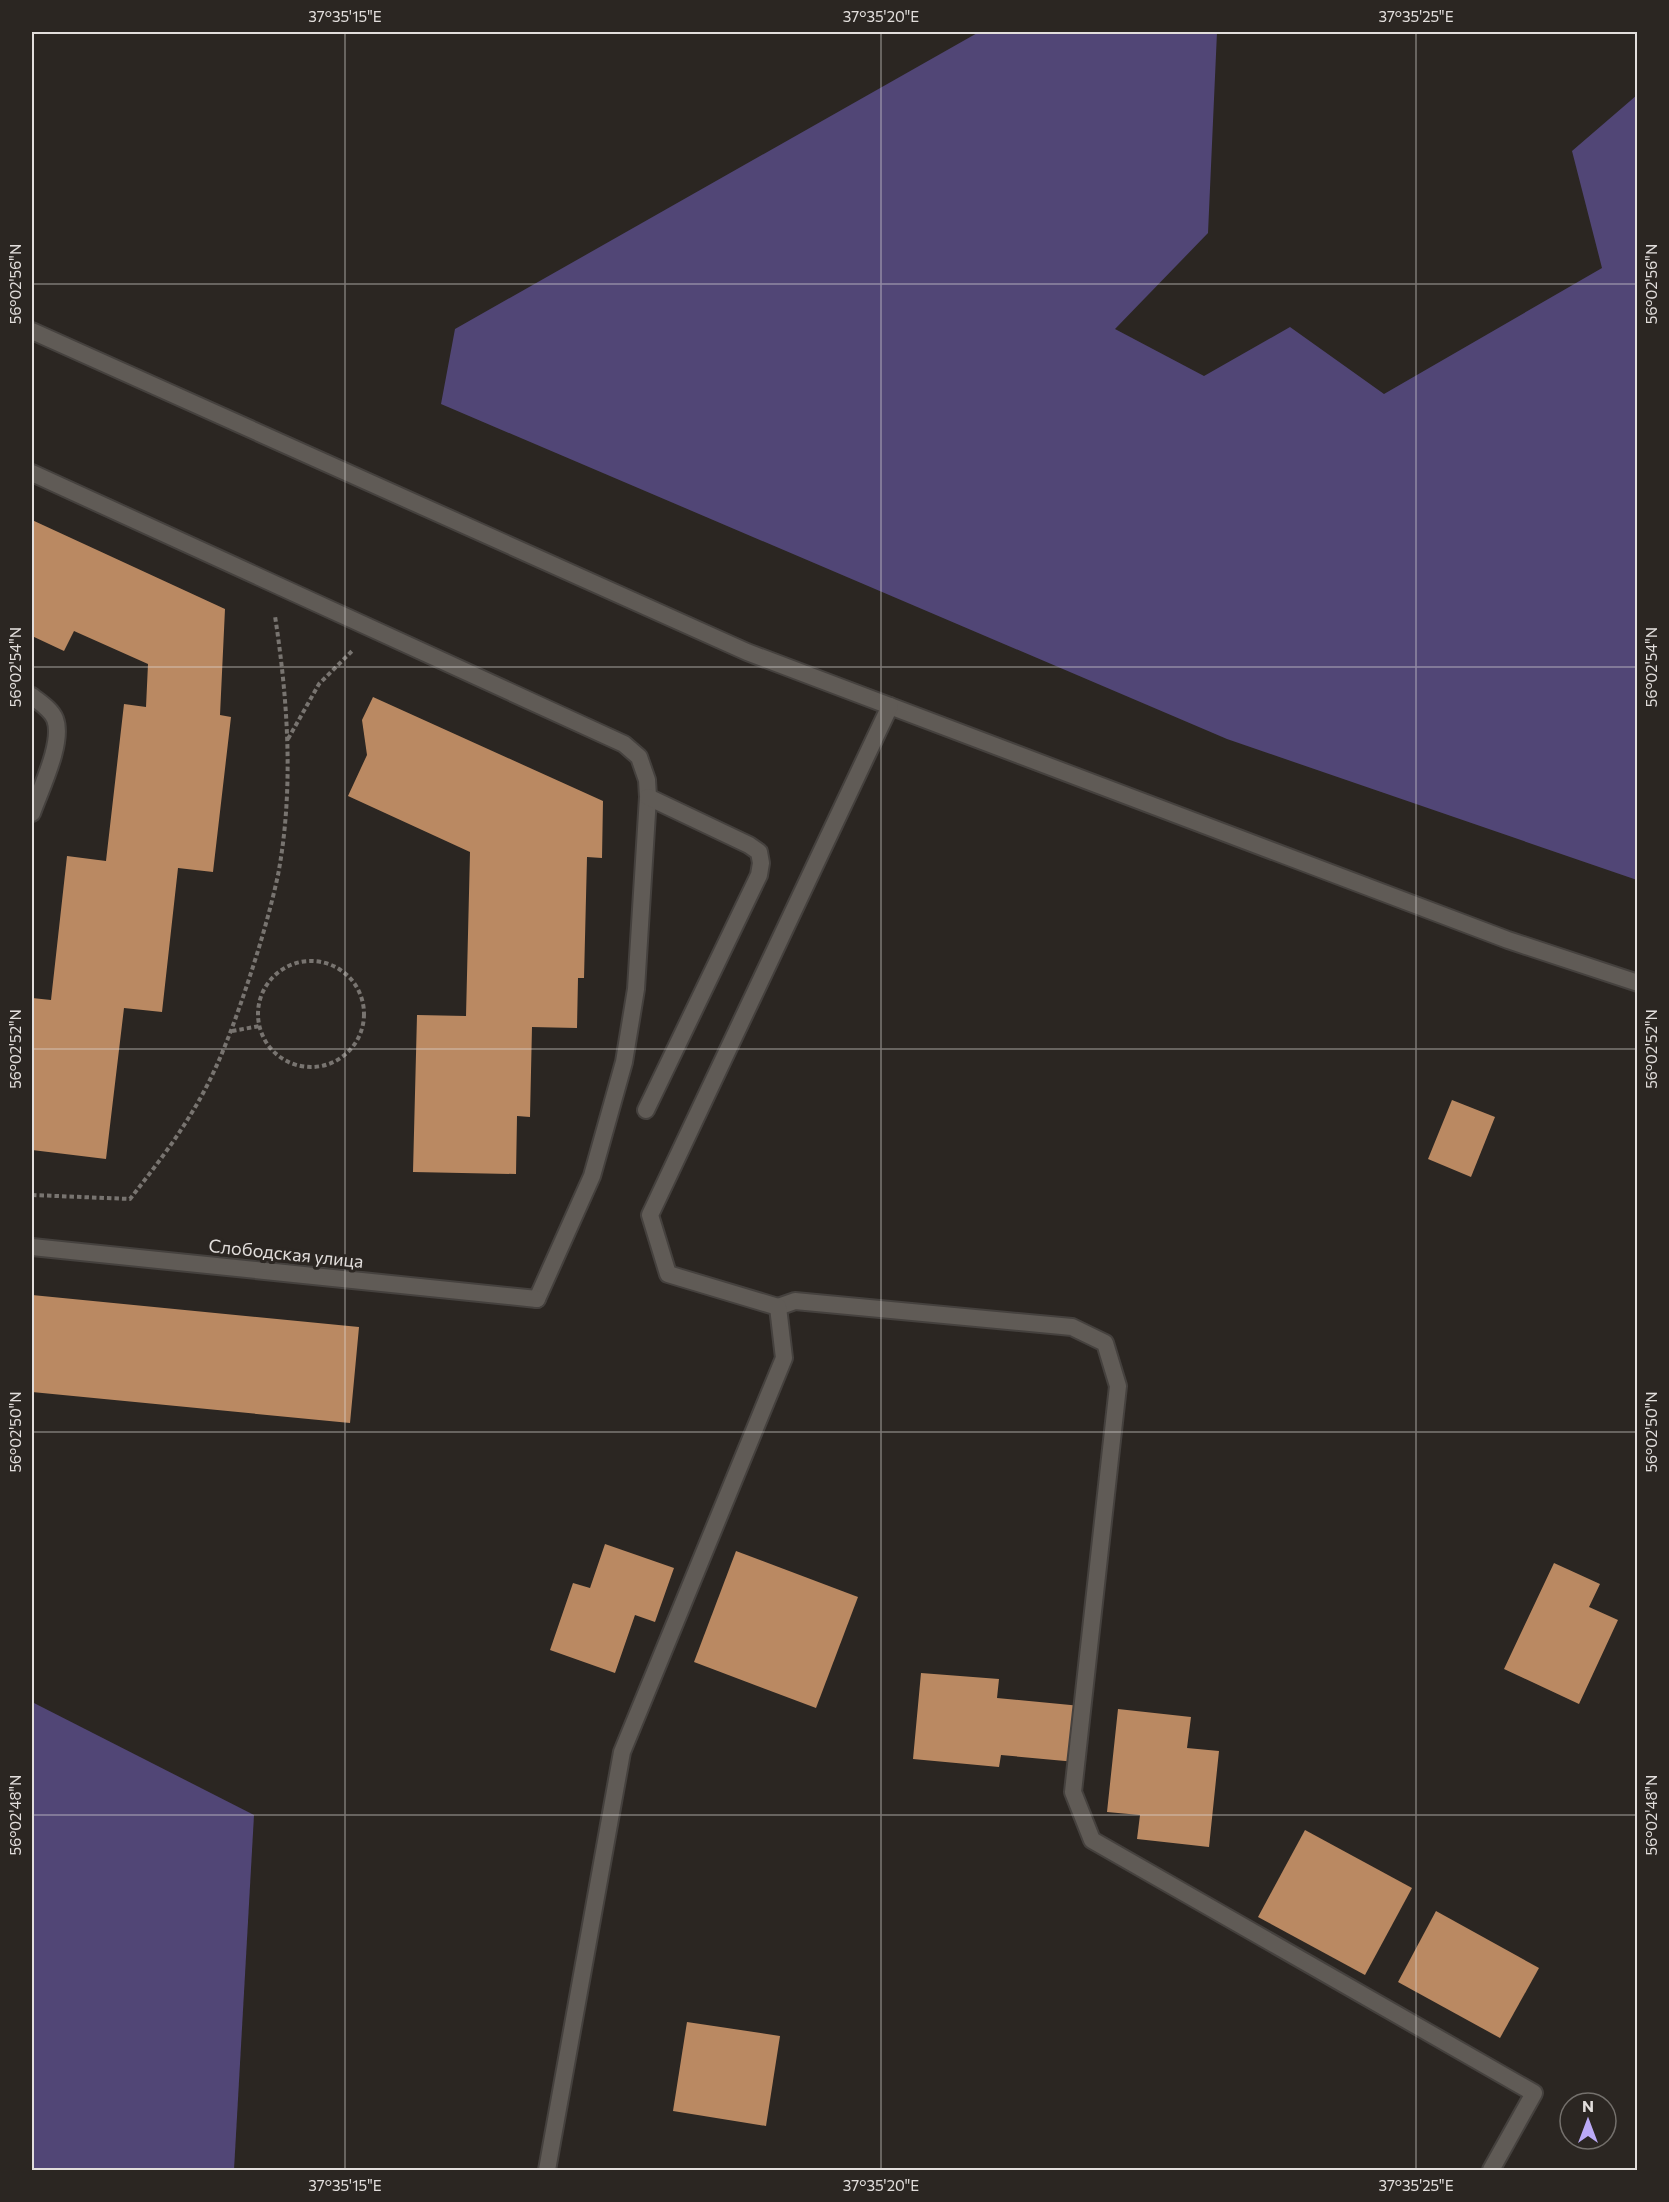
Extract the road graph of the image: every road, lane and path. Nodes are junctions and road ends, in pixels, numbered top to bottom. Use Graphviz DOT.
graph roads {
  1 [pos="32,331"];
  2 [pos="32,473"];
  3 [pos="269,581"];
  4 [pos="374,629"];
  5 [pos="32,696"];
  6 [pos="890,706"];
  7 [pos="288,739"];
  8 [pos="648,796"];
  9 [pos="32,813"];
  10 [pos="1638,983"];
  11 [pos="260,1026"];
  12 [pos="232,1031"];
  13 [pos="646,1110"];
  14 [pos="32,1195"];
  15 [pos="32,1247"];
  16 [pos="778,1307"];
  17 [pos="547,2170"];
  18 [pos="1491,2170"];
  1 -- 6 [label="street"];
  2 -- 3 [label="street"];
  3 -- 4 [label="street"];
  3 -- 7 [label="path"];
  4 -- 7 [label="path"];
  4 -- 8 [label="street"];
  5 -- 9 [label="street"];
  6 -- 10 [label="street"];
  6 -- 16 [label="street"];
  7 -- 12 [label="path"];
  8 -- 13 [label="street"];
  8 -- 15 [label="street, Слободская улица"];
  11 -- 11 [label="path"];
  11 -- 12 [label="path"];
  12 -- 14 [label="path"];
  16 -- 17 [label="street"];
  16 -- 18 [label="street"];
}
